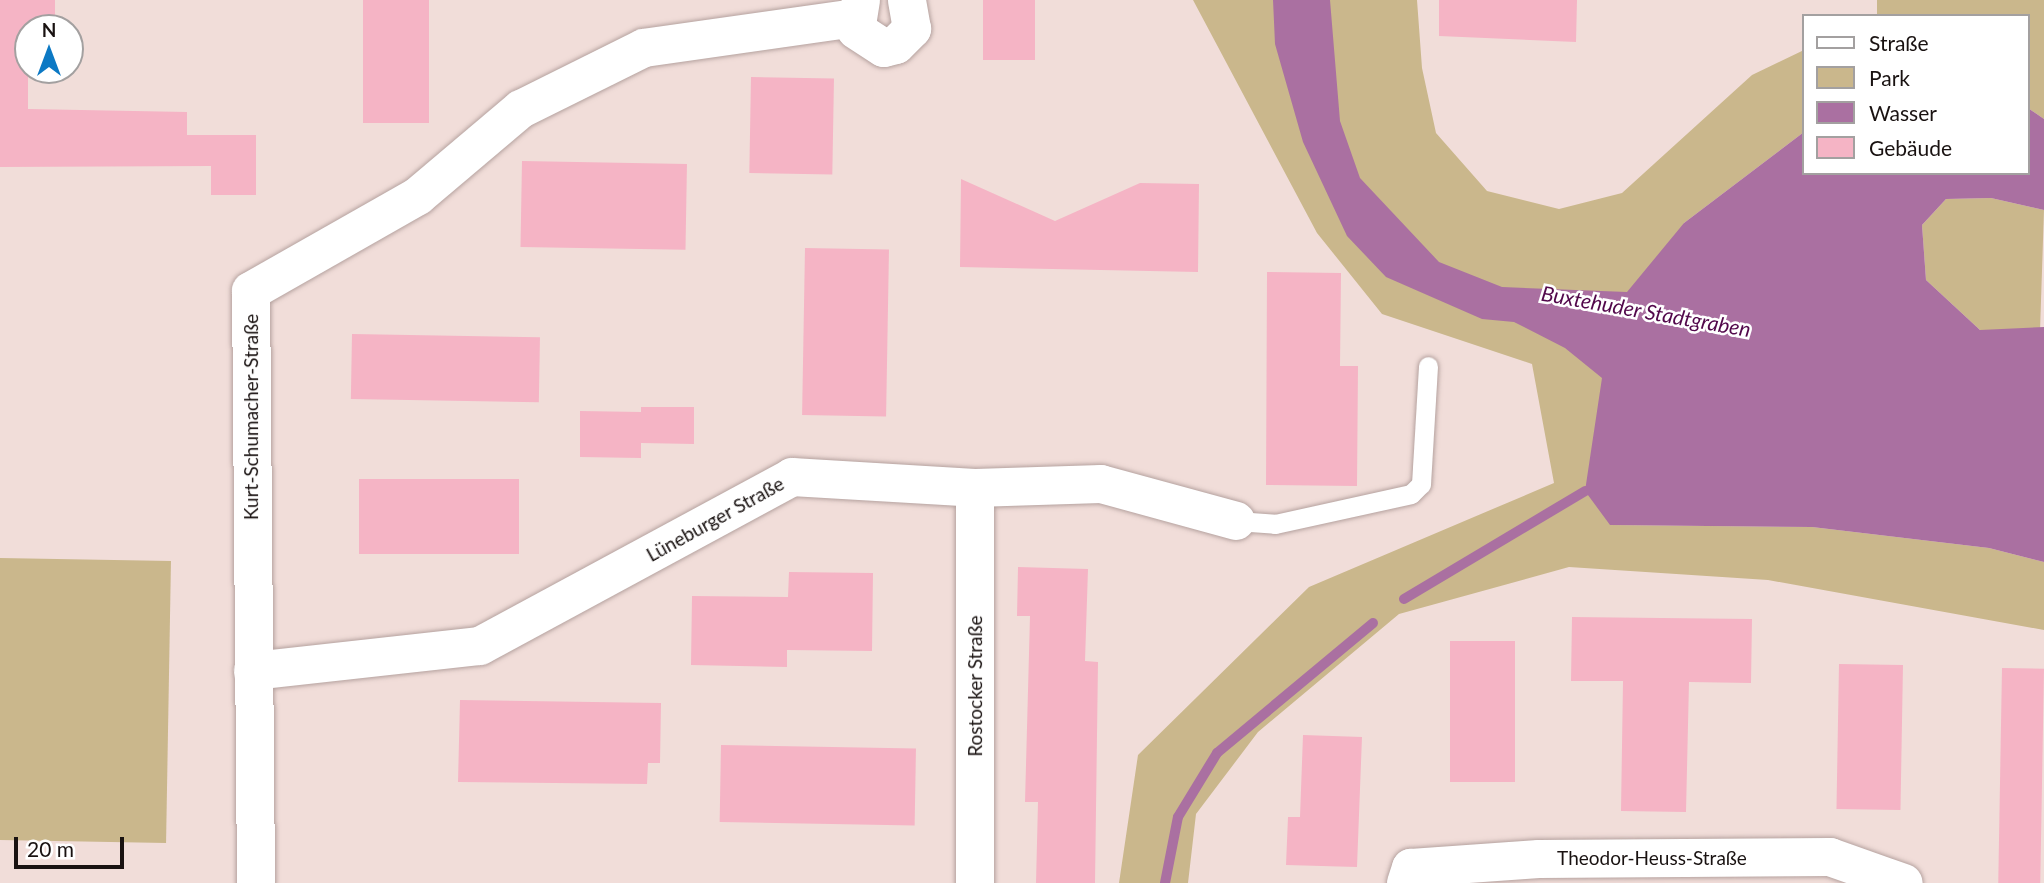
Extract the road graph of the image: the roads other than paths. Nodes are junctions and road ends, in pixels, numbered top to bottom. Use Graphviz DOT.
graph roads {
  1 [pos="907,0"];
  2 [pos="858,9"];
  3 [pos="1428,366"];
  4 [pos="975,488"];
  5 [pos="1236,521"];
  6 [pos="253,671"];
  7 [pos="256,883"];
  8 [pos="975,883"];
  9 [pos="1406,883"];
  10 [pos="1904,883"];
  1 -- 2 [label="street, Kurt-Schumacher-Straße"];
  2 -- 6 [label="street, Kurt-Schumacher-Straße"];
  3 -- 5 [label="lane"];
  4 -- 5 [label="street, Lüneburger Straße"];
  4 -- 6 [label="street, Lüneburger Straße"];
  4 -- 8 [label="street, Rostocker Straße"];
  6 -- 7 [label="street, Kurt-Schumacher-Straße"];
  9 -- 10 [label="street, Theodor-Heuss-Straße"];
}
